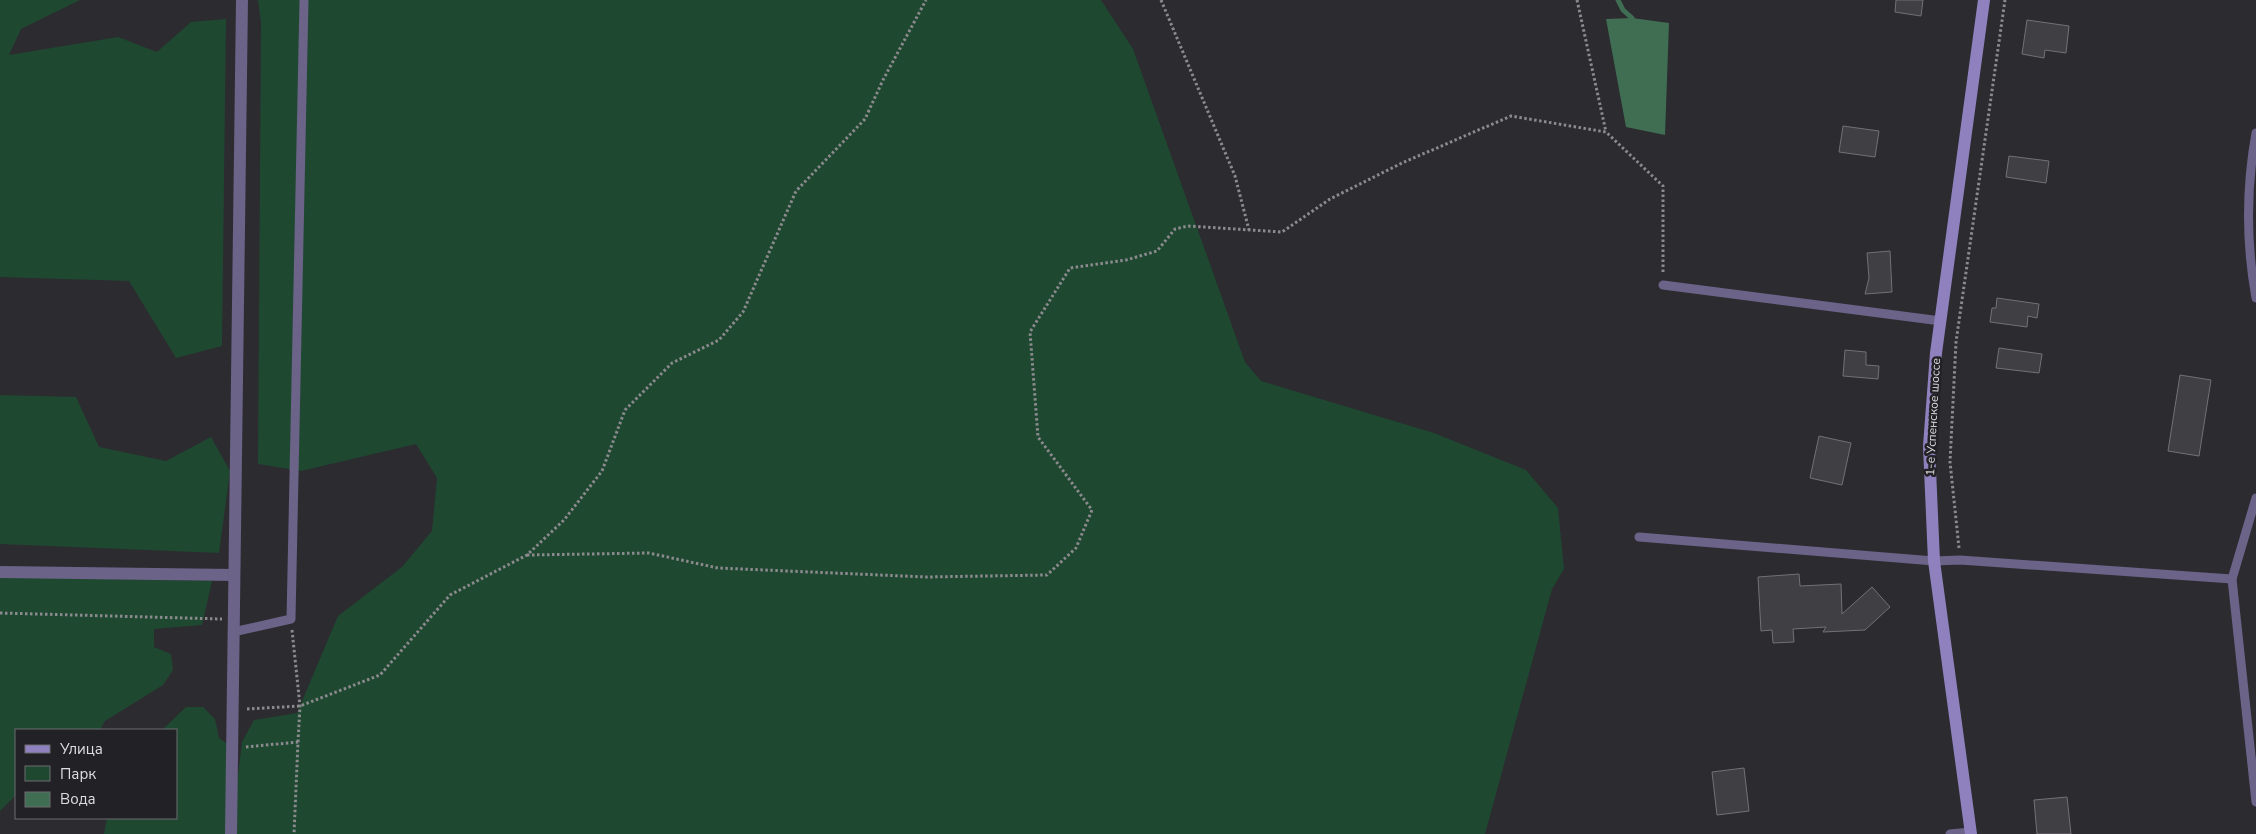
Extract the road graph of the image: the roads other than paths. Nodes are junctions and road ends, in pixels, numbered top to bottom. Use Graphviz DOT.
graph roads {
  1 [pos="242,0"];
  2 [pos="304,0"];
  3 [pos="1984,0"];
  4 [pos="2256,133"];
  5 [pos="1663,285"];
  6 [pos="2256,298"];
  7 [pos="1941,321"];
  8 [pos="2256,498"];
  9 [pos="1639,537"];
  10 [pos="1934,561"];
  11 [pos="0,572"];
  12 [pos="234,575"];
  13 [pos="2232,579"];
  14 [pos="233,626"];
  15 [pos="2256,802"];
  16 [pos="1971,833"];
  17 [pos="231,834"];
  18 [pos="1950,834"];
  1 -- 12 [label="street"];
  2 -- 14 [label="lane"];
  3 -- 7 [label="main road, 1-е Успенское шоссе"];
  4 -- 6 [label="lane"];
  5 -- 7 [label="lane"];
  7 -- 10 [label="main road, 1-е Успенское шоссе"];
  8 -- 13 [label="lane"];
  9 -- 10 [label="lane"];
  10 -- 13 [label="lane"];
  10 -- 16 [label="main road, 1-е Успенское шоссе"];
  11 -- 12 [label="street"];
  12 -- 14 [label="street"];
  13 -- 15 [label="lane"];
  14 -- 17 [label="street"];
  16 -- 18 [label="lane"];
}
